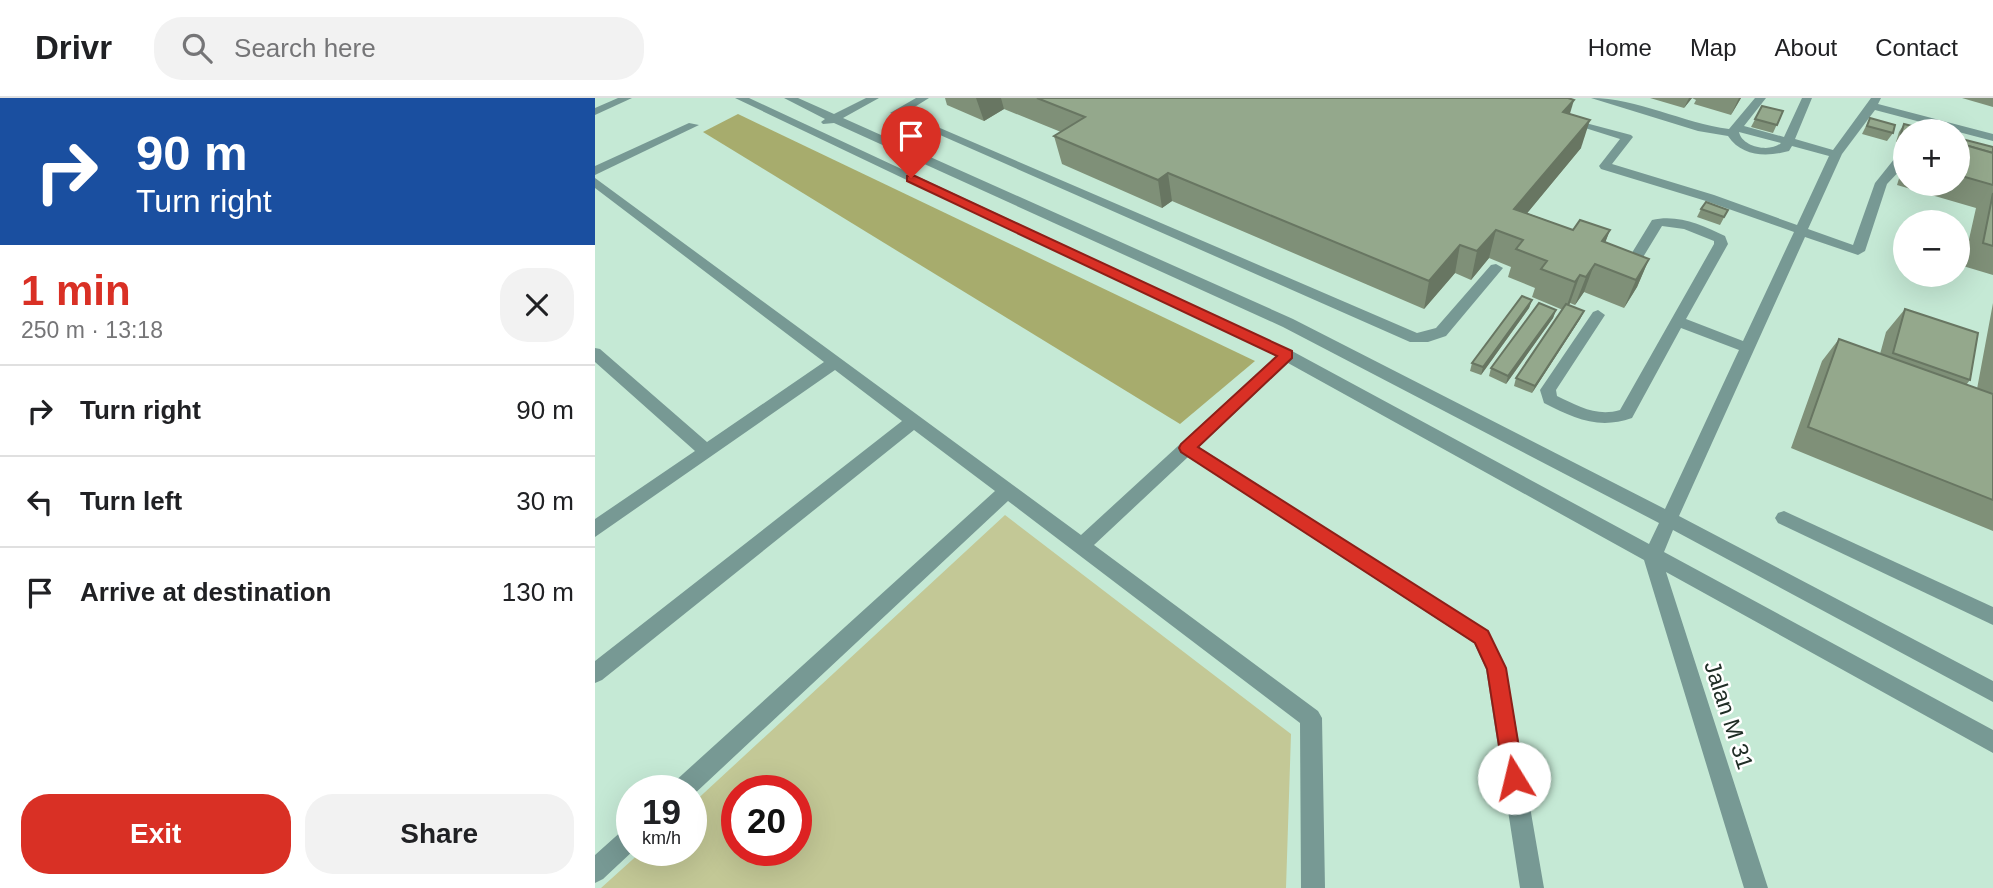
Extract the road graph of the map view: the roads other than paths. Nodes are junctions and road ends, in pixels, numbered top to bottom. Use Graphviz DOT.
graph roads {
  1 [pos="627,98"];
  2 [pos="740,98"];
  3 [pos="789,98"];
  4 [pos="875,98"];
  5 [pos="924,98"];
  6 [pos="1596,98"];
  7 [pos="1761,98"];
  8 [pos="1807,98"];
  9 [pos="1874,102"];
  10 [pos="595,112"];
  11 [pos="896,113"];
  12 [pos="1551,114"];
  13 [pos="835,118"];
  14 [pos="693,125"];
  15 [pos="1734,130"];
  16 [pos="811,131"];
  17 [pos="1993,138"];
  18 [pos="1787,141"];
  19 [pos="1836,154"];
  20 [pos="1893,168"];
  21 [pos="595,171"];
  22 [pos="595,182"];
  23 [pos="1801,229"];
  24 [pos="1496,268"];
  25 [pos="1626,274"];
  26 [pos="1598,315"];
  27 [pos="1677,321"];
  28 [pos="1748,348"];
  29 [pos="595,353"];
  30 [pos="1287,355"];
  31 [pos="835,362"];
  32 [pos="914,421"];
  33 [pos="1187,448"];
  34 [pos="707,452"];
  35 [pos="1007,491"];
  36 [pos="1784,519"];
  37 [pos="1670,520"];
  38 [pos="595,529"];
  39 [pos="1081,546"];
  40 [pos="1652,557"];
  41 [pos="1993,616"];
  42 [pos="595,673"];
  43 [pos="1993,692"];
  44 [pos="1993,742"];
  45 [pos="698,775"];
  46 [pos="616,852"];
  47 [pos="595,871"];
  48 [pos="1313,888"];
  49 [pos="1532,888"];
  50 [pos="1756,888"];
  1 -- 10 [label="street"];
  2 -- 16 [label="street"];
  3 -- 13 [label="street"];
  4 -- 11 [label="street"];
  4 -- 13 [label="street"];
  5 -- 11 [label="street"];
  6 -- 15 [label="street"];
  7 -- 15 [label="street"];
  8 -- 18 [label="street"];
  9 -- 17 [label="street"];
  9 -- 19 [label="street"];
  11 -- 24 [label="street"];
  12 -- 23 [label="street"];
  13 -- 16 [label="street"];
  13 -- 37 [label="street"];
  14 -- 21 [label="street"];
  15 -- 18 [label="street"];
  16 -- 30 [label="street"];
  18 -- 19 [label="street"];
  19 -- 23 [label="street"];
  20 -- 23 [label="street"];
  22 -- 31 [label="street"];
  23 -- 28 [label="street"];
  25 -- 27 [label="street"];
  26 -- 27 [label="street"];
  27 -- 28 [label="street"];
  28 -- 37 [label="street"];
  29 -- 34 [label="street"];
  30 -- 33 [label="street"];
  30 -- 40 [label="street"];
  31 -- 32 [label="street"];
  31 -- 34 [label="street"];
  32 -- 35 [label="street"];
  32 -- 42 [label="street"];
  33 -- 39 [label="street"];
  33 -- 49 [label="street"];
  34 -- 38 [label="street"];
  35 -- 39 [label="street"];
  35 -- 45 [label="street"];
  36 -- 41 [label="street"];
  37 -- 40 [label="street"];
  37 -- 43 [label="street"];
  39 -- 48 [label="street"];
  40 -- 44 [label="street"];
  40 -- 50 [label="street, Jalan M 31"];
  46 -- 47 [label="street"];
}
